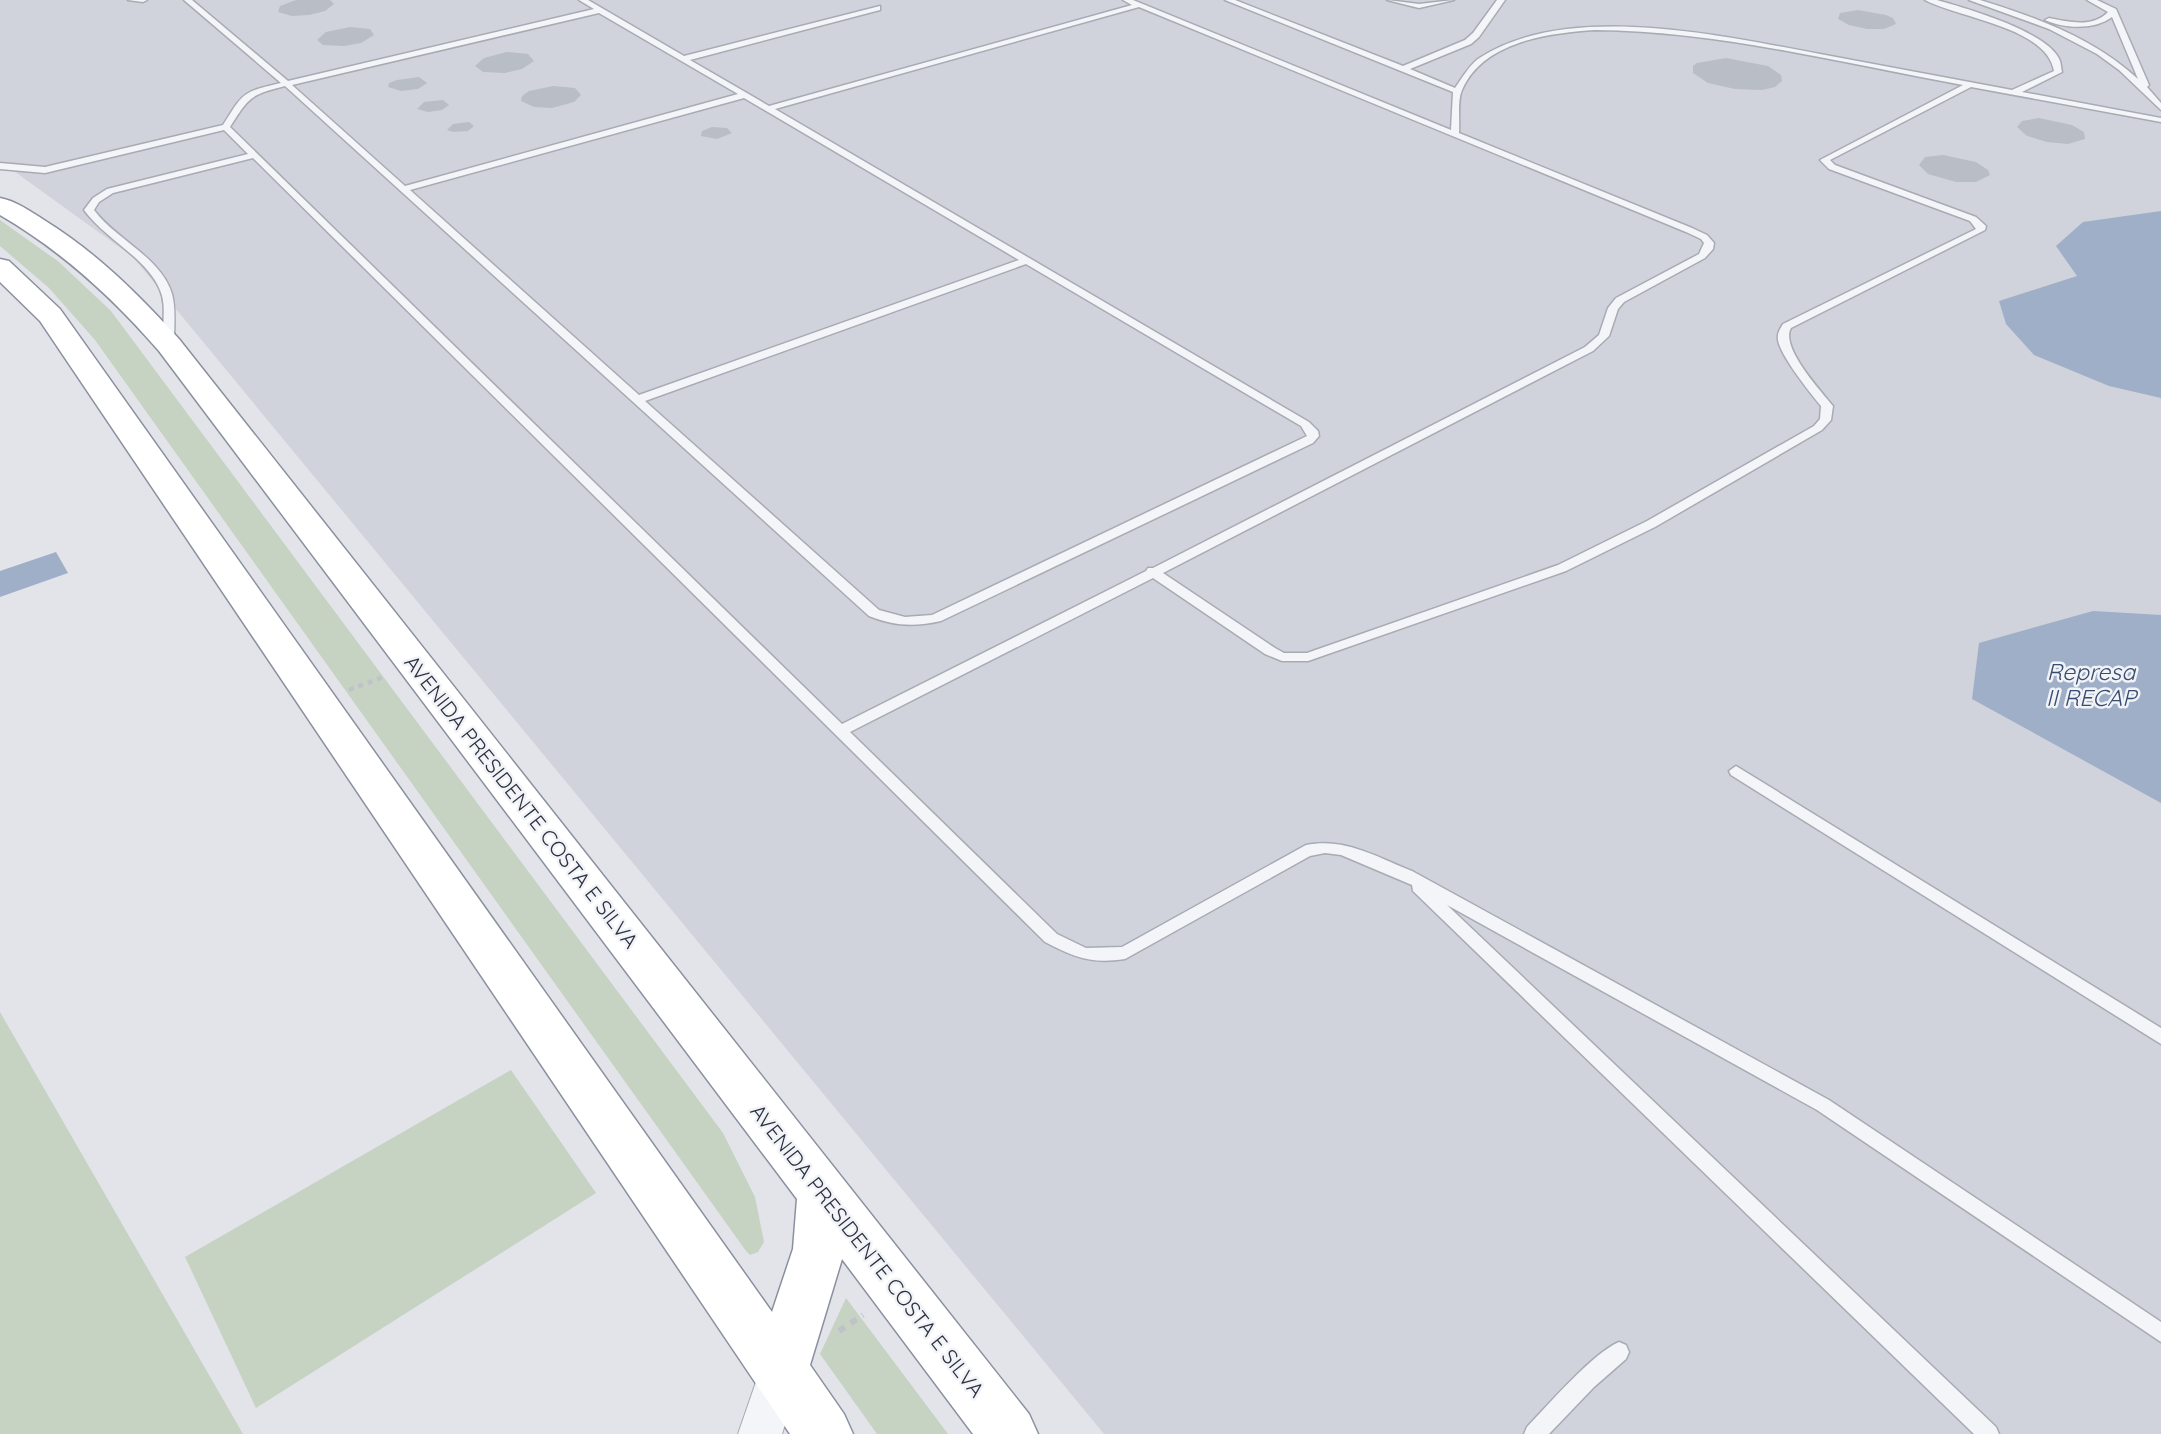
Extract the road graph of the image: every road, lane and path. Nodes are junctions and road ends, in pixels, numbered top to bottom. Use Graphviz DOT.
graph roads {
  1 [pos="132,0"];
  2 [pos="143,0"];
  3 [pos="188,0"];
  4 [pos="583,0"];
  5 [pos="1127,0"];
  6 [pos="1229,0"];
  7 [pos="1391,0"];
  8 [pos="1450,0"];
  9 [pos="1501,0"];
  10 [pos="1929,0"];
  11 [pos="1973,0"];
  12 [pos="2091,0"];
  13 [pos="1139,5"];
  14 [pos="877,8"];
  15 [pos="601,10"];
  16 [pos="2113,11"];
  17 [pos="2026,16"];
  18 [pos="683,59"];
  19 [pos="1404,69"];
  20 [pos="287,84"];
  21 [pos="1971,84"];
  22 [pos="2147,90"];
  23 [pos="1457,91"];
  24 [pos="2014,92"];
  25 [pos="744,95"];
  26 [pos="2161,108"];
  27 [pos="768,109"];
  28 [pos="2161,120"];
  29 [pos="226,127"];
  30 [pos="1455,134"];
  31 [pos="254,155"];
  32 [pos="0,166"];
  33 [pos="404,188"];
  34 [pos="0,205"];
  35 [pos="1026,261"];
  36 [pos="0,267"];
  37 [pos="169,345"];
  38 [pos="639,399"];
  39 [pos="1152,571"];
  40 [pos="379,678"];
  41 [pos="347,691"];
  42 [pos="841,731"];
  43 [pos="1737,771"];
  44 [pos="1408,875"];
  45 [pos="2161,1037"];
  46 [pos="823,1194"];
  47 [pos="2161,1333"];
  48 [pos="1619,1352"];
  49 [pos="780,1371"];
  50 [pos="760,1434"];
  51 [pos="824,1434"];
  52 [pos="1009,1434"];
  53 [pos="1534,1434"];
  54 [pos="1989,1434"];
  1 -- 2 [label="lane"];
  3 -- 20 [label="lane"];
  4 -- 15 [label="lane"];
  5 -- 13 [label="lane"];
  6 -- 19 [label="lane"];
  7 -- 8 [label="lane"];
  9 -- 19 [label="lane"];
  10 -- 24 [label="lane"];
  11 -- 17 [label="lane"];
  12 -- 16 [label="lane"];
  13 -- 27 [label="lane"];
  13 -- 30 [label="lane"];
  14 -- 18 [label="lane"];
  15 -- 18 [label="lane"];
  15 -- 20 [label="lane"];
  16 -- 17 [label="lane"];
  16 -- 22 [label="lane"];
  17 -- 22 [label="lane"];
  18 -- 25 [label="lane"];
  19 -- 23 [label="lane"];
  20 -- 29 [label="lane"];
  20 -- 33 [label="lane"];
  21 -- 23 [label="lane"];
  21 -- 24 [label="lane"];
  21 -- 39 [label="lane"];
  22 -- 26 [label="lane"];
  23 -- 30 [label="lane"];
  24 -- 28 [label="lane"];
  25 -- 27 [label="lane"];
  25 -- 33 [label="lane"];
  27 -- 35 [label="lane"];
  29 -- 31 [label="lane"];
  29 -- 32 [label="lane"];
  30 -- 39 [label="lane"];
  31 -- 37 [label="lane"];
  31 -- 42 [label="lane"];
  33 -- 38 [label="lane"];
  34 -- 37 [label="highway, AVENIDA PRESIDENTE COSTA E SILVA"];
  35 -- 38 [label="lane"];
  35 -- 38 [label="lane"];
  36 -- 49 [label="highway"];
  37 -- 46 [label="highway, AVENIDA PRESIDENTE COSTA E SILVA"];
  39 -- 42 [label="lane"];
  40 -- 41 [label="path"];
  42 -- 44 [label="lane"];
  43 -- 45 [label="lane"];
  44 -- 47 [label="lane"];
  44 -- 54 [label="lane"];
  46 -- 49 [label="highway"];
  46 -- 52 [label="highway, AVENIDA PRESIDENTE COSTA E SILVA"];
  48 -- 53 [label="lane"];
  49 -- 50 [label="street"];
  49 -- 51 [label="highway"];
}
